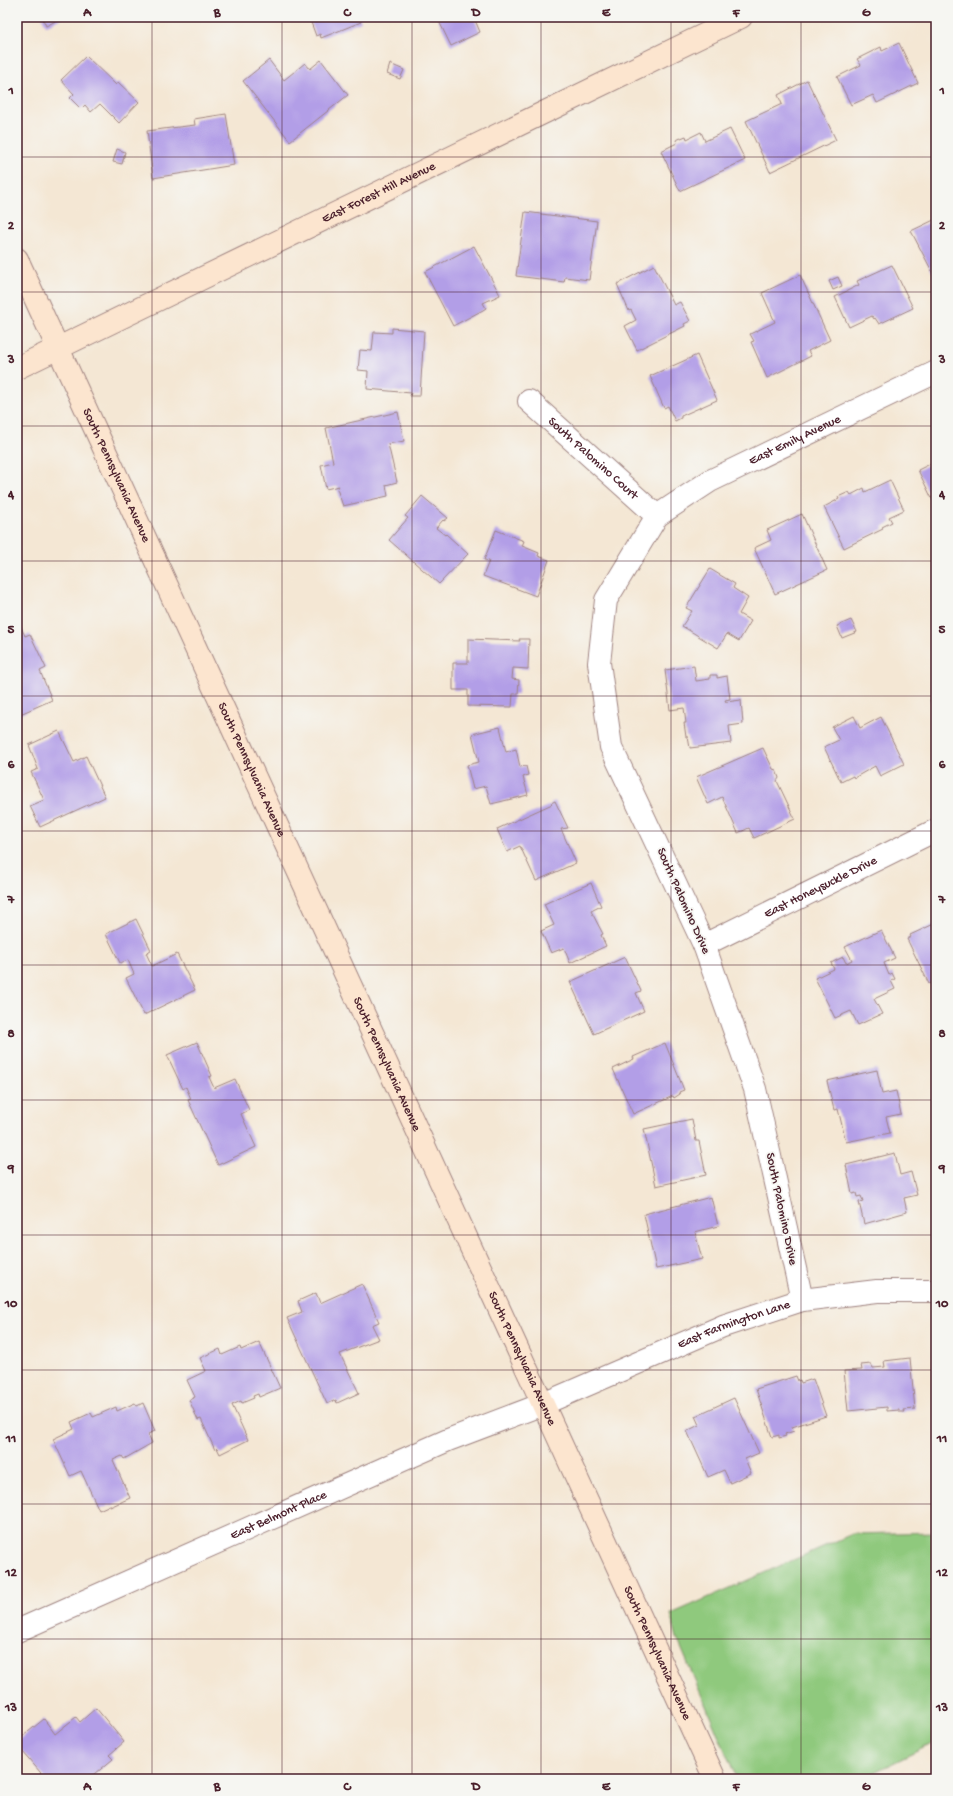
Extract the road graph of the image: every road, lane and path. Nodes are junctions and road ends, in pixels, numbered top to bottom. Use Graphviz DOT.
graph roads {
  1 [pos="741,17"];
  2 [pos="17,259"];
  3 [pos="57,349"];
  4 [pos="17,368"];
  5 [pos="936,372"];
  6 [pos="529,402"];
  7 [pos="657,516"];
  8 [pos="936,830"];
  9 [pos="704,945"];
  10 [pos="936,1291"];
  11 [pos="802,1300"];
  12 [pos="543,1404"];
  13 [pos="17,1631"];
  14 [pos="715,1779"];
  1 -- 3 [label="street, East Forest Hill Avenue"];
  2 -- 3 [label="street, South Pennsylvania Avenue"];
  3 -- 4 [label="street, East Forest Hill Avenue"];
  3 -- 12 [label="street, South Pennsylvania Avenue"];
  5 -- 7 [label="street, East Emily Avenue"];
  6 -- 7 [label="street, South Palomino Court"];
  7 -- 9 [label="street, South Palomino Drive"];
  8 -- 9 [label="street, East Honeysuckle Drive"];
  9 -- 11 [label="street, South Palomino Drive"];
  10 -- 11 [label="street, East Farmington Lane"];
  11 -- 12 [label="street, East Farmington Lane"];
  12 -- 13 [label="street, East Belmont Place"];
  12 -- 14 [label="street, South Pennsylvania Avenue"];
}
